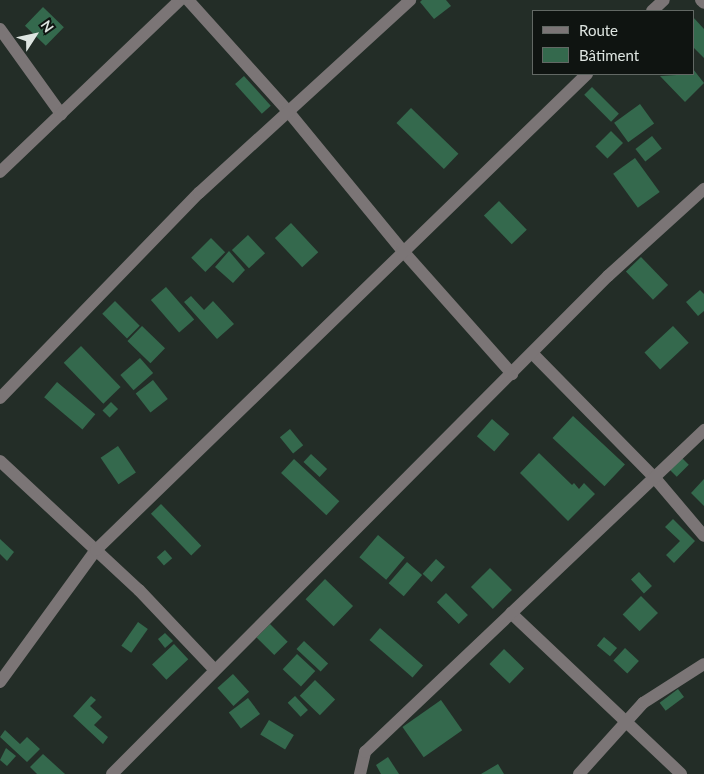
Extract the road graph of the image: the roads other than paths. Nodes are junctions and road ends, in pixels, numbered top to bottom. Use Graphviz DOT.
graph roads {
  1 [pos="180,0"];
  2 [pos="188,0"];
  3 [pos="410,0"];
  4 [pos="664,0"];
  5 [pos="701,0"];
  6 [pos="704,3"];
  7 [pos="653,10"];
  8 [pos="0,30"];
  9 [pos="586,75"];
  10 [pos="287,110"];
  11 [pos="61,114"];
  12 [pos="0,172"];
  13 [pos="704,189"];
  14 [pos="402,250"];
  15 [pos="532,353"];
  16 [pos="512,374"];
  17 [pos="0,398"];
  18 [pos="704,430"];
  19 [pos="0,460"];
  20 [pos="654,477"];
  21 [pos="704,536"];
  22 [pos="96,550"];
  23 [pos="511,612"];
  24 [pos="704,664"];
  25 [pos="215,670"];
  26 [pos="0,682"];
  27 [pos="627,721"];
  28 [pos="112,774"];
  29 [pos="360,774"];
  30 [pos="579,774"];
  31 [pos="681,774"];
  1 -- 11 [label="street"];
  2 -- 10 [label="street"];
  3 -- 10 [label="street"];
  4 -- 7 [label="street"];
  5 -- 6 [label="street"];
  8 -- 11 [label="street"];
  9 -- 14 [label="street"];
  10 -- 14 [label="street"];
  10 -- 17 [label="street"];
  11 -- 12 [label="street"];
  13 -- 15 [label="street"];
  14 -- 16 [label="street"];
  14 -- 22 [label="street"];
  15 -- 16 [label="street"];
  15 -- 20 [label="street"];
  16 -- 25 [label="street"];
  18 -- 20 [label="street"];
  19 -- 22 [label="street"];
  20 -- 21 [label="street"];
  20 -- 23 [label="street"];
  22 -- 25 [label="street"];
  22 -- 26 [label="street"];
  23 -- 27 [label="street"];
  23 -- 29 [label="street"];
  24 -- 27 [label="street"];
  25 -- 28 [label="street"];
  27 -- 30 [label="street"];
  27 -- 31 [label="street"];
}
